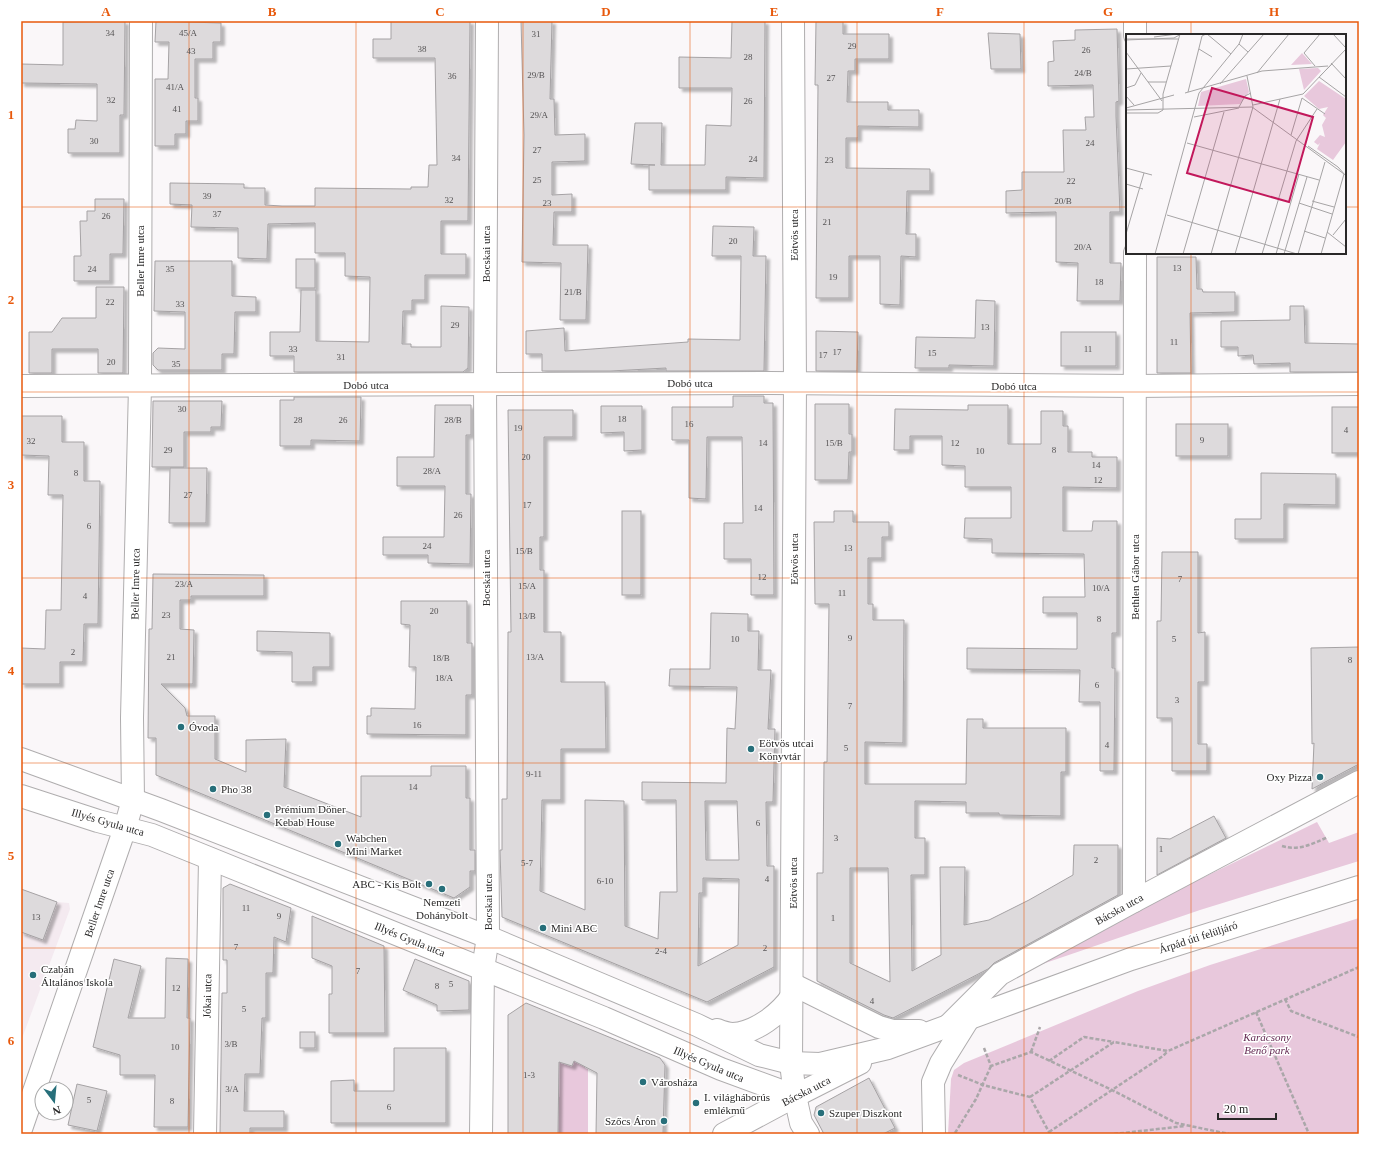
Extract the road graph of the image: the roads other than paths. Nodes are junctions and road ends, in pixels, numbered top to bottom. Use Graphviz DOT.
graph roads {
  1 [pos="141,21"];
  2 [pos="488,21"];
  3 [pos="794,21"];
  4 [pos="1135,21"];
  5 [pos="1135,34"];
  6 [pos="1135,254"];
  7 [pos="486,384"];
  8 [pos="795,384"];
  9 [pos="1359,384"];
  10 [pos="21,386"];
  11 [pos="140,386"];
  12 [pos="1135,386"];
  13 [pos="21,759"];
  14 [pos="1359,782"];
  15 [pos="21,796"];
  16 [pos="133,800"];
  17 [pos="125,828"];
  18 [pos="210,858"];
  19 [pos="1359,887"];
  20 [pos="1134,901"];
  21 [pos="488,937"];
  22 [pos="483,969"];
  23 [pos="792,990"];
  24 [pos="951,1024"];
  25 [pos="697,1025"];
  26 [pos="888,1048"];
  27 [pos="791,1063"];
  28 [pos="795,1096"];
  29 [pos="21,1129"];
  30 [pos="205,1134"];
  31 [pos="481,1134"];
  32 [pos="724,1134"];
  33 [pos="808,1134"];
  34 [pos="934,1134"];
  1 -- 11 [label="street, Beller Imre utca"];
  2 -- 7 [label="street, Bocskai utca"];
  3 -- 8 [label="street, Eötvös utca"];
  4 -- 5 [label="street"];
  6 -- 12 [label="street, Bethlen Gábor utca"];
  7 -- 8 [label="street, Dobó utca"];
  7 -- 11 [label="street, Dobó utca"];
  7 -- 21 [label="street, Bocskai utca"];
  8 -- 12 [label="street, Dobó utca"];
  8 -- 23 [label="street, Eötvös utca"];
  9 -- 12 [label="street, Dobó utca"];
  10 -- 11 [label="street, Dobó utca"];
  11 -- 16 [label="street, Beller Imre utca"];
  12 -- 20 [label="street, Bethlen Gábor utca"];
  13 -- 16 [label="street"];
  14 -- 20 [label="street, Bácska utca"];
  15 -- 17 [label="street, Illyés Gyula utca"];
  16 -- 17 [label="street, Beller Imre utca"];
  16 -- 21 [label="street"];
  17 -- 18 [label="street, Illyés Gyula utca"];
  17 -- 29 [label="street, Beller Imre utca"];
  18 -- 22 [label="street, Illyés Gyula utca"];
  18 -- 30 [label="street, Jókai utca"];
  19 -- 24 [label="street, Árpád úti felüljáró"];
  20 -- 24 [label="street, Bácska utca"];
  21 -- 22 [label="street, Bocskai utca"];
  21 -- 25 [label="street"];
  22 -- 28 [label="street, Illyés Gyula utca"];
  22 -- 31 [label="street, Bocskai utca"];
  23 -- 24 [label="street"];
  23 -- 25 [label="street"];
  23 -- 27 [label="street, Eötvös utca"];
  24 -- 26 [label="street, Bácska utca"];
  24 -- 34 [label="street"];
  25 -- 27 [label="street"];
  26 -- 27 [label="street, Bácska utca"];
  26 -- 28 [label="street, Bácska utca"];
  27 -- 28 [label="street, Eötvös utca"];
  28 -- 32 [label="street, Bácska utca"];
  28 -- 33 [label="street, Eötvös utca"];
}
